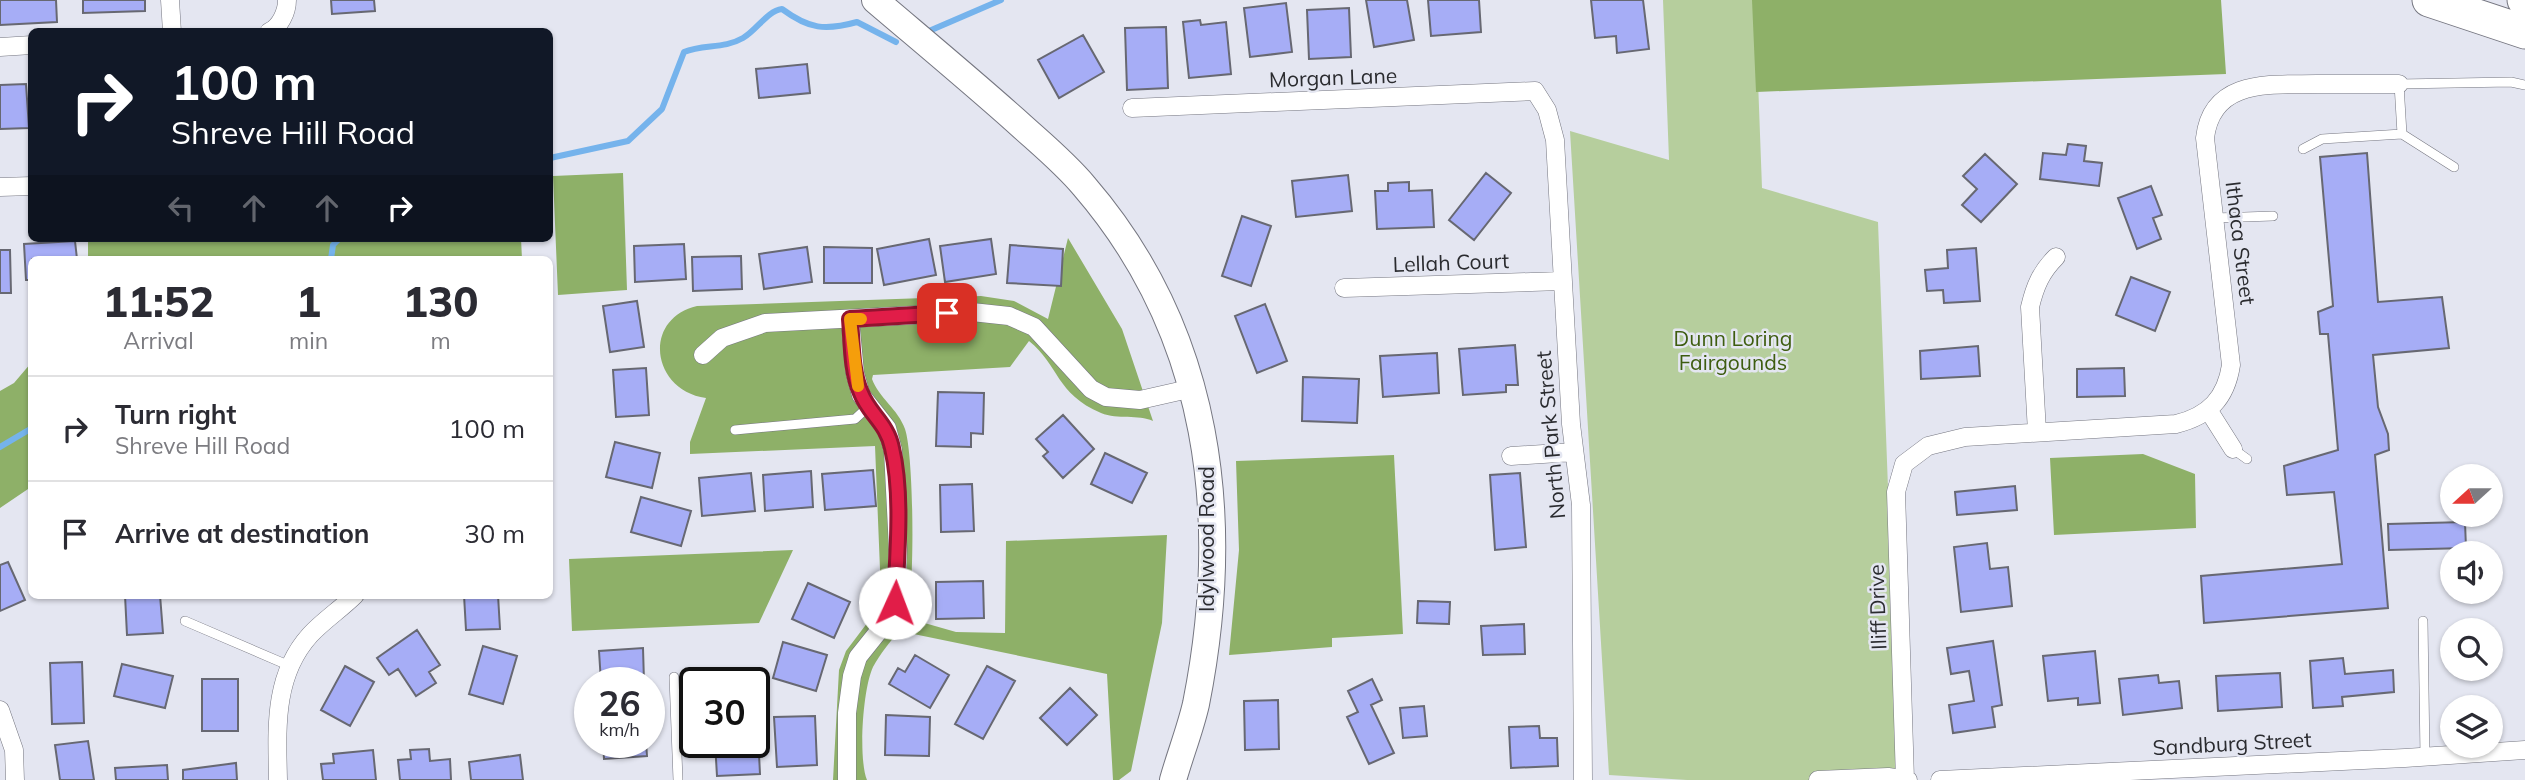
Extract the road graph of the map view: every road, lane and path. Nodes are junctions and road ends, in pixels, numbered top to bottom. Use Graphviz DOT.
graph roads {
  1 [pos="170,0"];
  2 [pos="288,0"];
  3 [pos="875,0"];
  4 [pos="2429,0"];
  5 [pos="172,28"];
  6 [pos="277,28"];
  7 [pos="2525,32"];
  8 [pos="28,46"];
  9 [pos="0,47"];
  10 [pos="2399,84"];
  11 [pos="2525,85"];
  12 [pos="1535,91"];
  13 [pos="1132,108"];
  14 [pos="2402,134"];
  15 [pos="2303,149"];
  16 [pos="2454,167"];
  17 [pos="28,186"];
  18 [pos="0,187"];
  19 [pos="2273,216"];
  20 [pos="2215,218"];
  21 [pos="2056,257"];
  22 [pos="1561,281"];
  23 [pos="1344,288"];
  24 [pos="850,319"];
  25 [pos="703,355"];
  26 [pos="1193,388"];
  27 [pos="869,406"];
  28 [pos="2209,411"];
  29 [pos="735,429"];
  30 [pos="2037,432"];
  31 [pos="1574,452"];
  32 [pos="2240,454"];
  33 [pos="1511,456"];
  34 [pos="351,599"];
  35 [pos="186,621"];
  36 [pos="2423,621"];
  37 [pos="290,666"];
  38 [pos="674,677"];
  39 [pos="0,710"];
  40 [pos="2525,750"];
  41 [pos="2425,757"];
  42 [pos="15,780"];
  43 [pos="278,780"];
  44 [pos="678,780"];
  45 [pos="846,780"];
  46 [pos="1173,780"];
  47 [pos="1583,780"];
  48 [pos="1818,780"];
  49 [pos="1907,780"];
  50 [pos="1940,780"];
  1 -- 5 [label="street"];
  2 -- 6 [label="street"];
  3 -- 26 [label="main road, Idylwood Road"];
  4 -- 7 [label="highway"];
  8 -- 9 [label="street"];
  10 -- 11 [label="lane, Ithaca Street"];
  10 -- 14 [label="lane"];
  10 -- 20 [label="street, Ithaca Street"];
  12 -- 13 [label="street, Morgan Lane"];
  12 -- 22 [label="street, North Park Street"];
  14 -- 15 [label="lane"];
  14 -- 16 [label="lane"];
  17 -- 18 [label="street"];
  19 -- 20 [label="lane"];
  20 -- 28 [label="street, Ithaca Street"];
  21 -- 30 [label="street"];
  22 -- 23 [label="street, Lellah Court"];
  22 -- 31 [label="street, North Park Street"];
  24 -- 25 [label="street"];
  24 -- 26 [label="street"];
  24 -- 27 [label="street"];
  26 -- 46 [label="main road, Idylwood Road"];
  27 -- 29 [label="lane"];
  27 -- 45 [label="street"];
  28 -- 30 [label="street"];
  28 -- 32 [label="street"];
  30 -- 49 [label="street, Iliff Drive"];
  31 -- 33 [label="street"];
  31 -- 47 [label="street, North Park Street"];
  34 -- 37 [label="street"];
  35 -- 37 [label="lane"];
  36 -- 41 [label="lane"];
  37 -- 43 [label="street"];
  38 -- 44 [label="lane"];
  39 -- 42 [label="street"];
  40 -- 41 [label="street, Sandburg Street"];
  41 -- 50 [label="street, Sandburg Street"];
  48 -- 49 [label="street"];
}
